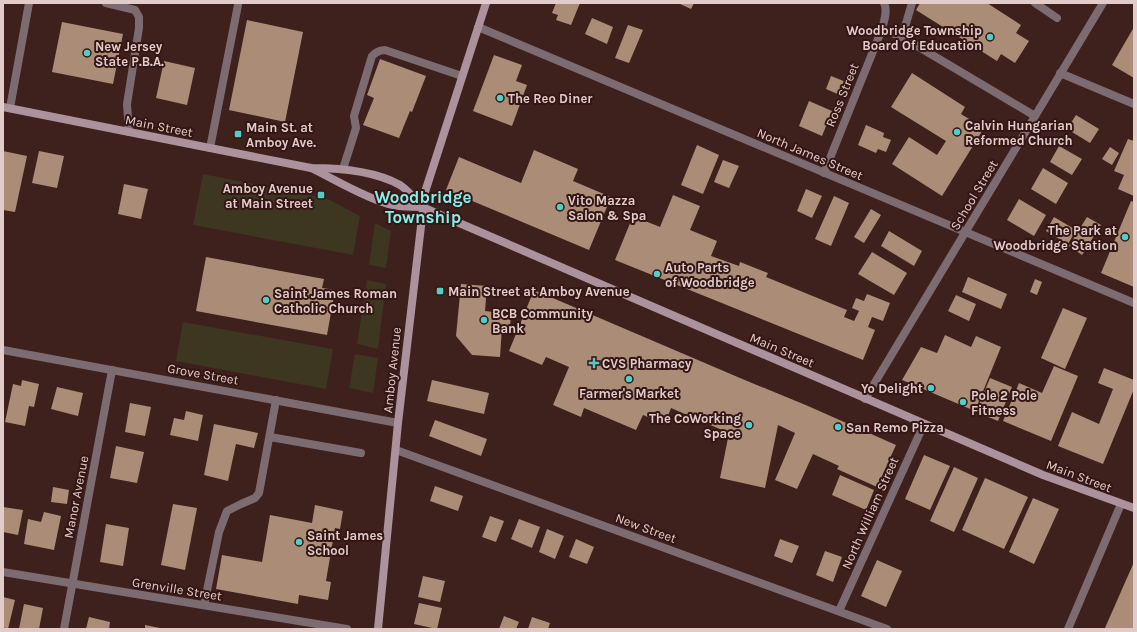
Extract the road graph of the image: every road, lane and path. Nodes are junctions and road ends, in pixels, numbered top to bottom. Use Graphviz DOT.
graph roads {
  1 [pos="29,3"];
  2 [pos="106,3"];
  3 [pos="486,3"];
  4 [pos="884,3"];
  5 [pos="912,3"];
  6 [pos="1035,3"];
  7 [pos="1104,3"];
  8 [pos="238,5"];
  9 [pos="1057,18"];
  10 [pos="478,27"];
  11 [pos="882,29"];
  12 [pos="902,37"];
  13 [pos="1060,73"];
  14 [pos="462,76"];
  15 [pos="1134,104"];
  16 [pos="6,107"];
  17 [pos="1035,116"];
  18 [pos="129,132"];
  19 [pos="210,148"];
  20 [pos="311,168"];
  21 [pos="343,169"];
  22 [pos="824,173"];
  23 [pos="422,207"];
  24 [pos="966,232"];
  25 [pos="1134,303"];
  26 [pos="3,350"];
  27 [pos="112,370"];
  28 [pos="865,399"];
  29 [pos="276,400"];
  30 [pos="398,422"];
  31 [pos="924,424"];
  32 [pos="270,437"];
  33 [pos="396,450"];
  34 [pos="361,453"];
  35 [pos="1121,504"];
  36 [pos="1134,508"];
  37 [pos="3,572"];
  38 [pos="72,583"];
  39 [pos="204,605"];
  40 [pos="839,611"];
  41 [pos="64,629"];
  42 [pos="347,629"];
  43 [pos="378,629"];
  44 [pos="887,629"];
  45 [pos="1068,629"];
  1 -- 16 [label="street"];
  2 -- 18 [label="street"];
  3 -- 10 [label="main road, Amboy Avenue"];
  4 -- 11 [label="street, Ross Street"];
  5 -- 12 [label="street"];
  6 -- 9 [label="street"];
  7 -- 13 [label="street, School Street"];
  8 -- 19 [label="street"];
  10 -- 14 [label="main road, Amboy Avenue"];
  10 -- 22 [label="street, North James Street"];
  11 -- 12 [label="street"];
  11 -- 22 [label="street, Ross Street"];
  12 -- 17 [label="street"];
  13 -- 15 [label="street"];
  13 -- 17 [label="street, School Street"];
  14 -- 21 [label="street"];
  14 -- 23 [label="main road, Amboy Avenue"];
  16 -- 18 [label="main road, Main Street"];
  17 -- 24 [label="street, School Street"];
  18 -- 19 [label="main road, Main Street"];
  19 -- 20 [label="main road, Main Street"];
  20 -- 21 [label="main road, Main Street"];
  20 -- 23 [label="main road, Main Street"];
  21 -- 23 [label="main road, Main Street"];
  22 -- 24 [label="street, North James Street"];
  23 -- 28 [label="main road, Main Street"];
  23 -- 30 [label="main road, Amboy Avenue"];
  24 -- 25 [label="street, North James Street"];
  24 -- 28 [label="street, School Street"];
  26 -- 27 [label="street, Grove Street"];
  27 -- 29 [label="street, Grove Street"];
  27 -- 38 [label="street, Manor Avenue"];
  28 -- 31 [label="main road, Main Street"];
  29 -- 30 [label="street, Grove Street"];
  29 -- 32 [label="street"];
  30 -- 33 [label="main road, Amboy Avenue"];
  31 -- 35 [label="main road, Main Street"];
  31 -- 40 [label="street, North William Street"];
  32 -- 34 [label="street"];
  32 -- 39 [label="street"];
  33 -- 40 [label="street, New Street"];
  33 -- 43 [label="main road, Amboy Avenue"];
  35 -- 36 [label="main road, Main Street"];
  35 -- 45 [label="street"];
  37 -- 38 [label="street, Grenville Street"];
  38 -- 39 [label="street, Grenville Street"];
  38 -- 41 [label="street, Manor Avenue"];
  39 -- 42 [label="street, Grenville Street"];
  40 -- 44 [label="street, New Street"];
}
